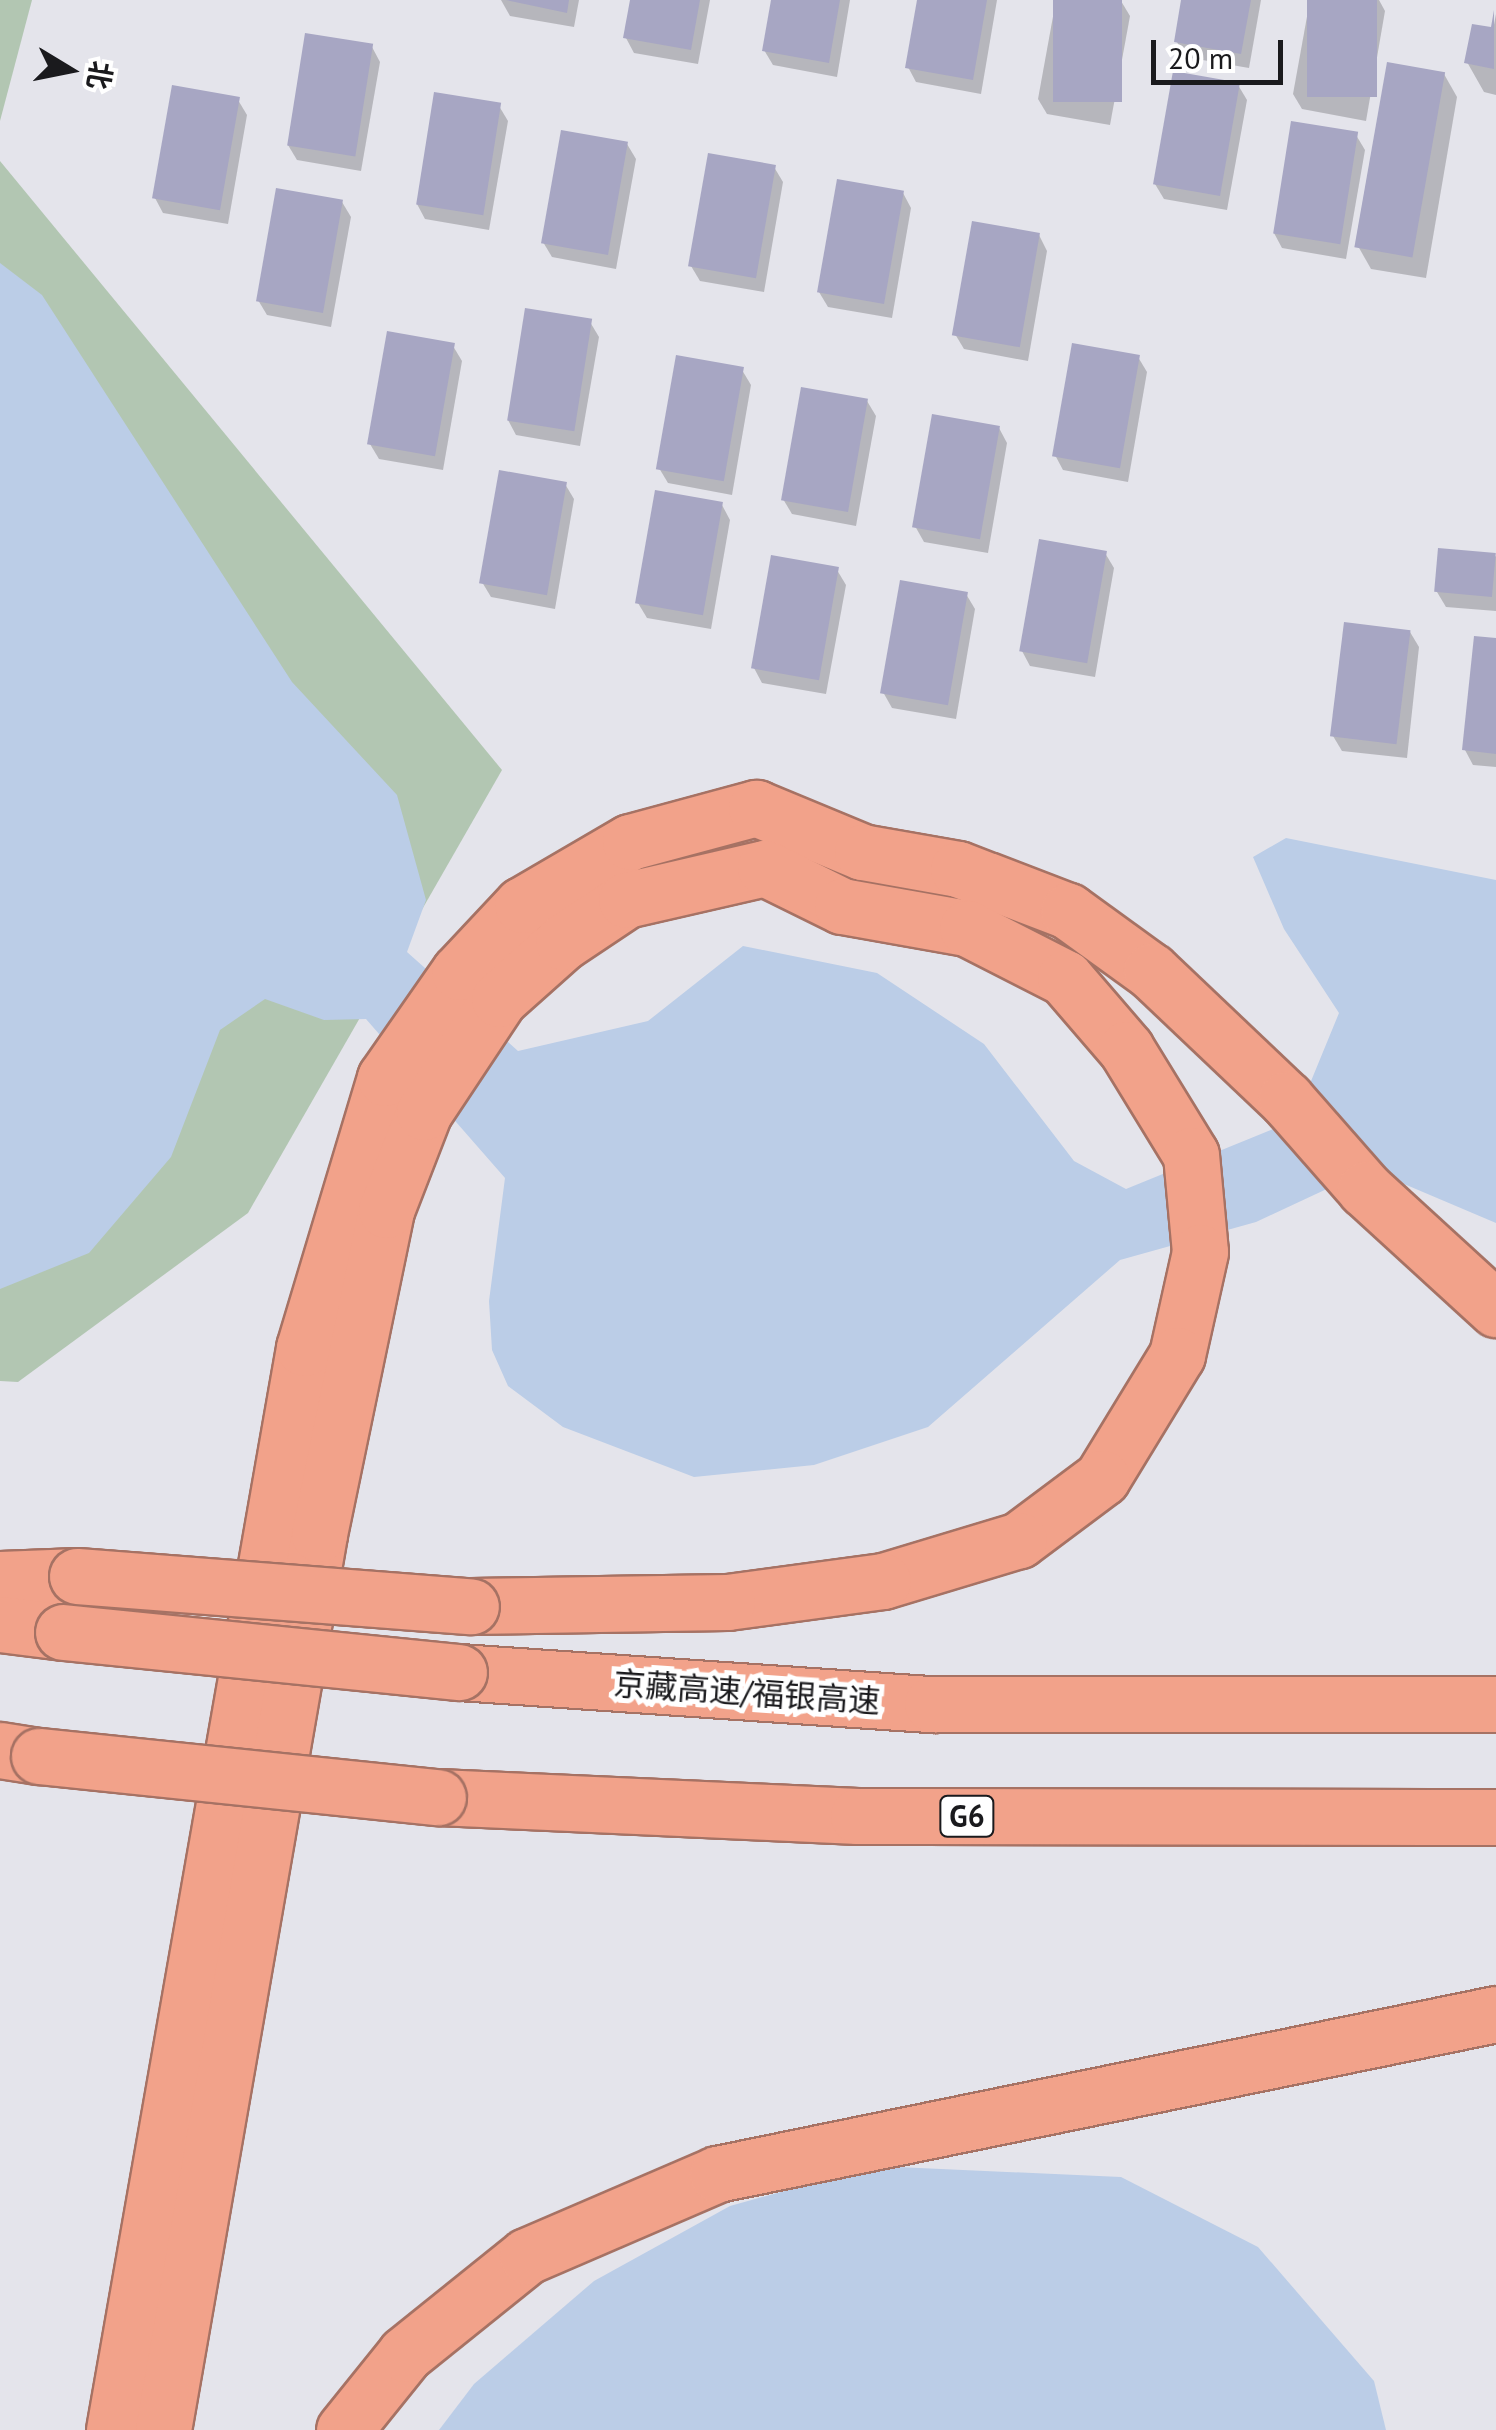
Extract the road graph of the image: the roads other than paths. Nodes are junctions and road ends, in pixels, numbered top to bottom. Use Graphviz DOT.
graph roads {
  1 [pos="479,986"];
  2 [pos="405,1095"];
  3 [pos="1496,1309"];
  4 [pos="0,1578"];
  5 [pos="0,1624"];
  6 [pos="1496,1704"];
  7 [pos="20,1753"];
  8 [pos="1496,1817"];
  9 [pos="1496,2014"];
  10 [pos="114,2430"];
  11 [pos="163,2430"];
  12 [pos="344,2430"];
  1 -- 2 [label="highway"];
  1 -- 3 [label="highway"];
  1 -- 4 [label="highway, bridge"];
  2 -- 10 [label="highway"];
  2 -- 11 [label="highway"];
  5 -- 6 [label="highway, 京藏高速/福银高速, bridge"];
  7 -- 8 [label="highway, G6, bridge"];
  9 -- 12 [label="highway"];
}
